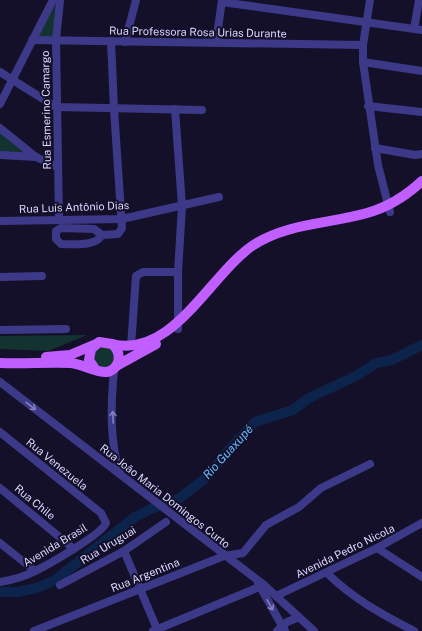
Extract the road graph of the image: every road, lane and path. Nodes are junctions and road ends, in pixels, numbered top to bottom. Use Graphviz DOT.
graph roads {
  1 [pos="53,0"];
  2 [pos="60,0"];
  3 [pos="136,0"];
  4 [pos="370,0"];
  5 [pos="419,0"];
  6 [pos="222,1"];
  7 [pos="238,2"];
  8 [pos="367,23"];
  9 [pos="418,30"];
  10 [pos="32,40"];
  11 [pos="56,40"];
  12 [pos="111,41"];
  13 [pos="125,42"];
  14 [pos="216,43"];
  15 [pos="363,44"];
  16 [pos="363,62"];
  17 [pos="422,71"];
  18 [pos="0,72"];
  19 [pos="12,79"];
  20 [pos="0,104"];
  21 [pos="368,106"];
  22 [pos="56,107"];
  23 [pos="114,108"];
  24 [pos="175,109"];
  25 [pos="202,110"];
  26 [pos="422,112"];
  27 [pos="0,128"];
  28 [pos="375,148"];
  29 [pos="422,154"];
  30 [pos="0,155"];
  31 [pos="36,156"];
  32 [pos="57,168"];
  33 [pos="422,181"];
  34 [pos="422,189"];
  35 [pos="219,197"];
  36 [pos="182,206"];
  37 [pos="389,209"];
  38 [pos="122,218"];
  39 [pos="59,219"];
  40 [pos="0,221"];
  41 [pos="102,235"];
  42 [pos="178,272"];
  43 [pos="42,276"];
  44 [pos="0,277"];
  45 [pos="178,326"];
  46 [pos="66,329"];
  47 [pos="0,330"];
  48 [pos="96,344"];
  49 [pos="112,344"];
  50 [pos="131,346"];
  51 [pos="0,357"];
  52 [pos="0,364"];
  53 [pos="115,367"];
  54 [pos="95,369"];
  55 [pos="0,382"];
  56 [pos="0,432"];
  57 [pos="114,456"];
  58 [pos="107,464"];
  59 [pos="370,464"];
  60 [pos="120,474"];
  61 [pos="0,488"];
  62 [pos="101,513"];
  63 [pos="166,522"];
  64 [pos="422,523"];
  65 [pos="0,543"];
  66 [pos="377,548"];
  67 [pos="74,549"];
  68 [pos="124,551"];
  69 [pos="224,556"];
  70 [pos="35,572"];
  71 [pos="327,573"];
  72 [pos="422,577"];
  73 [pos="0,582"];
  74 [pos="60,585"];
  75 [pos="262,586"];
  76 [pos="140,589"];
  77 [pos="276,596"];
  78 [pos="299,617"];
  79 [pos="282,629"];
  80 [pos="309,629"];
  81 [pos="155,630"];
  82 [pos="34,631"];
  83 [pos="414,631"];
  1 -- 10 [label="street"];
  2 -- 11 [label="street, Rua Esmerino Camargo"];
  3 -- 13 [label="street"];
  4 -- 8 [label="street"];
  5 -- 9 [label="street"];
  6 -- 7 [label="street"];
  6 -- 14 [label="street"];
  7 -- 8 [label="street"];
  8 -- 9 [label="street"];
  8 -- 15 [label="street"];
  10 -- 11 [label="street, Rua Professora Rosa Urias Durante"];
  10 -- 19 [label="street"];
  11 -- 12 [label="street, Rua Professora Rosa Urias Durante"];
  11 -- 22 [label="street, Rua Esmerino Camargo"];
  12 -- 13 [label="street, Rua Professora Rosa Urias Durante"];
  12 -- 23 [label="street"];
  13 -- 14 [label="street, Rua Professora Rosa Urias Durante"];
  14 -- 15 [label="street, Rua Professora Rosa Urias Durante"];
  15 -- 16 [label="street"];
  16 -- 17 [label="street"];
  16 -- 21 [label="street"];
  18 -- 19 [label="street"];
  19 -- 20 [label="street"];
  19 -- 22 [label="street"];
  21 -- 26 [label="street"];
  21 -- 28 [label="street"];
  22 -- 23 [label="street"];
  22 -- 32 [label="street, Rua Esmerino Camargo"];
  23 -- 24 [label="street"];
  23 -- 38 [label="street"];
  24 -- 25 [label="street"];
  24 -- 36 [label="street"];
  27 -- 31 [label="street"];
  28 -- 29 [label="street"];
  28 -- 37 [label="street"];
  30 -- 31 [label="street"];
  31 -- 32 [label="street"];
  32 -- 39 [label="street, Rua Esmerino Camargo"];
  33 -- 37 [label="main road"];
  34 -- 37 [label="main road"];
  35 -- 36 [label="street, Rua Luís Antônio Dias"];
  36 -- 38 [label="street, Rua Luís Antônio Dias"];
  36 -- 42 [label="street"];
  37 -- 45 [label="main road"];
  38 -- 39 [label="street, Rua Luís Antônio Dias"];
  38 -- 41 [label="street"];
  39 -- 40 [label="street, Rua Luís Antônio Dias"];
  41 -- 41 [label="street"];
  42 -- 45 [label="street"];
  42 -- 50 [label="street"];
  43 -- 44 [label="street"];
  45 -- 50 [label="main road"];
  45 -- 53 [label="main road"];
  46 -- 47 [label="street"];
  48 -- 49 [label="main road"];
  48 -- 51 [label="main road"];
  48 -- 54 [label="main road"];
  49 -- 50 [label="main road"];
  49 -- 53 [label="main road"];
  52 -- 54 [label="main road"];
  53 -- 54 [label="main road"];
  57 -- 53 [label="street, one-way"];
  55 -- 58 [label="street, Rua João Maria Domingos Curto, one-way"];
  56 -- 62 [label="street, Rua Venezuela"];
  57 -- 58 [label="street"];
  57 -- 60 [label="street"];
  58 -- 60 [label="street, Rua João Maria Domingos Curto"];
  59 -- 69 [label="street, Rua Argentina"];
  60 -- 69 [label="street, Rua João Maria Domingos Curto"];
  61 -- 67 [label="street, Rua Chile"];
  62 -- 67 [label="street, Avenida Brasil"];
  63 -- 68 [label="street, Rua Uruguai"];
  64 -- 66 [label="street, Avenida Pedro Nicola"];
  65 -- 70 [label="street"];
  66 -- 71 [label="street, Avenida Pedro Nicola"];
  66 -- 72 [label="street"];
  67 -- 70 [label="street, Avenida Brasil"];
  68 -- 74 [label="street, Rua Uruguai"];
  68 -- 76 [label="street"];
  69 -- 75 [label="street, Rua João Maria Domingos Curto"];
  69 -- 76 [label="street, Rua Argentina"];
  70 -- 73 [label="street, Avenida Brasil"];
  71 -- 77 [label="street, Avenida Pedro Nicola"];
  71 -- 83 [label="street"];
  75 -- 77 [label="street, Rua João Maria Domingos Curto"];
  75 -- 79 [label="street, one-way"];
  75 -- 81 [label="street"];
  76 -- 81 [label="street"];
  76 -- 82 [label="street, Rua Argentina"];
  77 -- 78 [label="street, Rua João Maria Domingos Curto"];
  78 -- 79 [label="street"];
  78 -- 80 [label="street, Rua João Maria Domingos Curto"];
}
